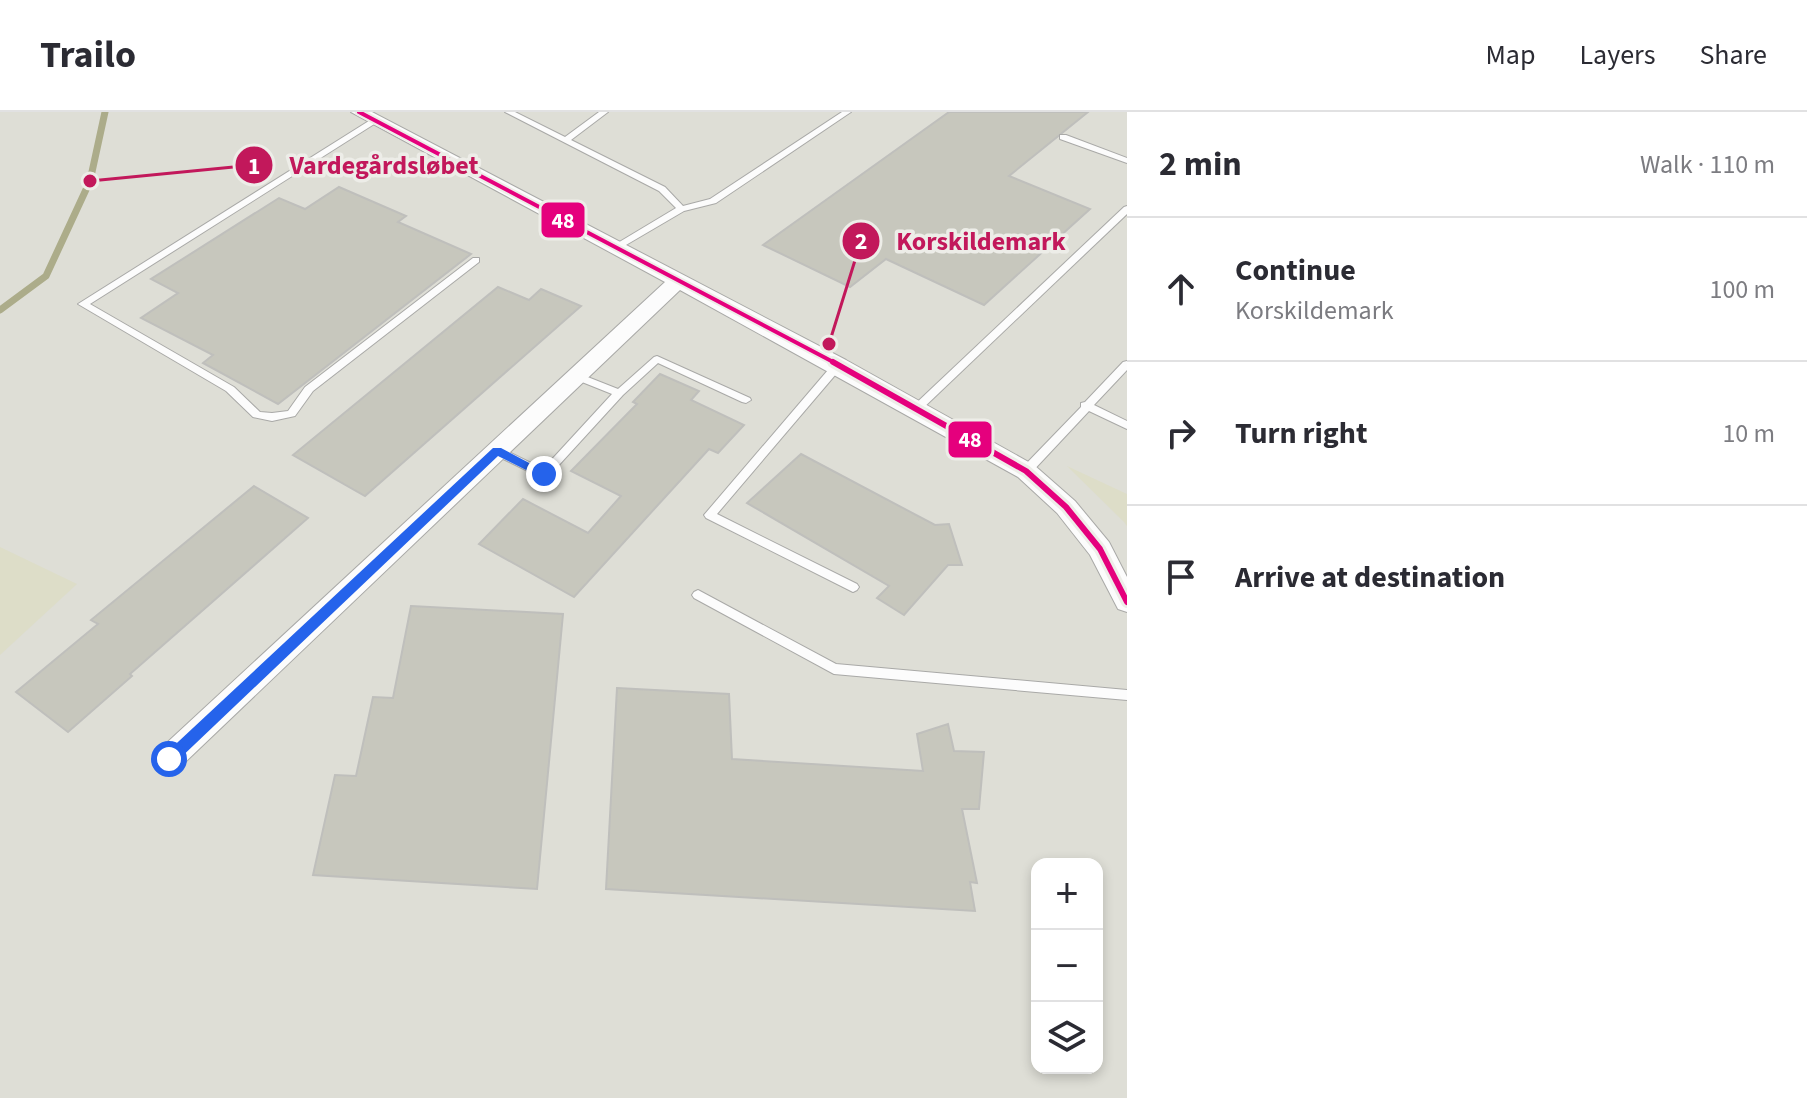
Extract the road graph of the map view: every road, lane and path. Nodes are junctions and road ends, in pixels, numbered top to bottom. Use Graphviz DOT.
graph roads {
  1 [pos="509,112"];
  2 [pos="604,112"];
  3 [pos="847,112"];
  4 [pos="367,116"];
  5 [pos="1063,137"];
  6 [pos="566,140"];
  7 [pos="1127,161"];
  8 [pos="681,209"];
  9 [pos="1127,209"];
  10 [pos="614,249"];
  11 [pos="476,260"];
  12 [pos="677,281"];
  13 [pos="1127,364"];
  14 [pos="838,365"];
  15 [pos="576,376"];
  16 [pos="619,393"];
  17 [pos="746,400"];
  18 [pos="1085,405"];
  19 [pos="916,409"];
  20 [pos="1127,425"];
  21 [pos="497,451"];
  22 [pos="1026,471"];
  23 [pos="853,587"];
  24 [pos="698,595"];
  25 [pos="1127,602"];
  26 [pos="1127,695"];
  27 [pos="169,759"];
  1 -- 6 [label="lane"];
  2 -- 6 [label="lane"];
  3 -- 8 [label="lane"];
  4 -- 10 [label="street"];
  4 -- 11 [label="lane"];
  5 -- 7 [label="lane"];
  6 -- 8 [label="lane"];
  8 -- 10 [label="lane"];
  9 -- 19 [label="lane"];
  10 -- 12 [label="street"];
  12 -- 14 [label="street"];
  12 -- 15 [label="street"];
  13 -- 18 [label="lane"];
  14 -- 19 [label="street"];
  14 -- 23 [label="lane"];
  15 -- 16 [label="lane"];
  15 -- 21 [label="street"];
  16 -- 17 [label="lane"];
  16 -- 21 [label="lane"];
  18 -- 20 [label="lane"];
  18 -- 22 [label="lane"];
  19 -- 22 [label="street"];
  21 -- 27 [label="street"];
  22 -- 25 [label="street"];
  24 -- 26 [label="lane"];
}
